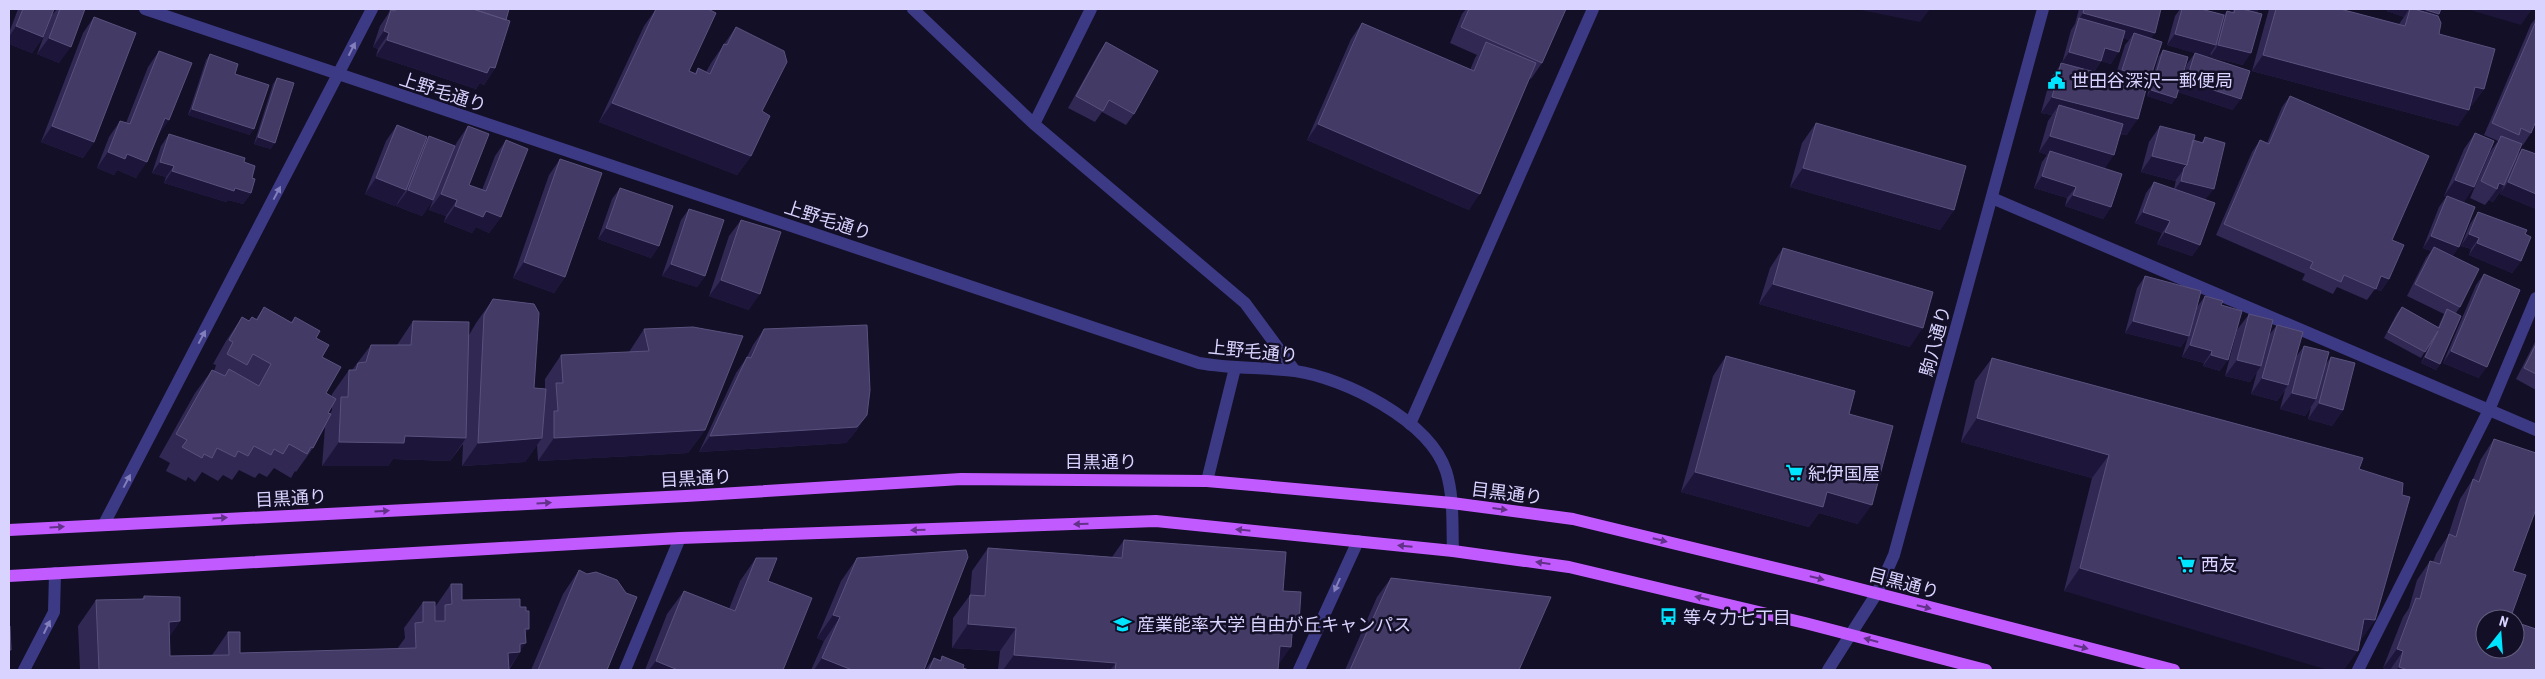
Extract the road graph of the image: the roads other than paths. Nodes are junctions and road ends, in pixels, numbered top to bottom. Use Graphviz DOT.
graph roads {
  1 [pos="145,9"];
  2 [pos="372,9"];
  3 [pos="913,9"];
  4 [pos="1092,9"];
  5 [pos="1593,9"];
  6 [pos="2043,9"];
  7 [pos="338,75"];
  8 [pos="1034,124"];
  9 [pos="1992,198"];
  10 [pos="2536,298"];
  11 [pos="1235,368"];
  12 [pos="1295,371"];
  13 [pos="2489,410"];
  14 [pos="1410,424"];
  15 [pos="2536,430"];
  16 [pos="1207,480"];
  17 [pos="1452,503"];
  18 [pos="104,524"];
  19 [pos="9,530"];
  20 [pos="680,538"];
  21 [pos="1358,541"];
  22 [pos="1453,550"];
  23 [pos="55,573"];
  24 [pos="9,576"];
  25 [pos="1877,593"];
  26 [pos="1851,634"];
  27 [pos="24,670"];
  28 [pos="626,670"];
  29 [pos="1299,670"];
  30 [pos="1828,670"];
  31 [pos="1986,670"];
  32 [pos="2174,670"];
  33 [pos="2358,670"];
  1 -- 7 [label="street, 上野毛通り"];
  7 -- 2 [label="street, one-way"];
  3 -- 8 [label="street"];
  4 -- 8 [label="street"];
  5 -- 14 [label="street"];
  6 -- 9 [label="street, 駒八通り"];
  7 -- 11 [label="street, 上野毛通り"];
  18 -- 7 [label="street, one-way"];
  8 -- 12 [label="street"];
  9 -- 13 [label="street"];
  9 -- 25 [label="street, 駒八通り"];
  10 -- 13 [label="street"];
  11 -- 12 [label="street, 上野毛通り"];
  11 -- 16 [label="street"];
  12 -- 14 [label="street, 上野毛通り"];
  13 -- 15 [label="street"];
  13 -- 33 [label="street"];
  14 -- 17 [label="street, 上野毛通り"];
  16 -- 17 [label="main road, 目黒通り"];
  18 -- 16 [label="main road, 目黒通り, one-way"];
  17 -- 22 [label="street, 上野毛通り"];
  17 -- 25 [label="main road, 目黒通り, one-way"];
  19 -- 18 [label="main road, 目黒通り, one-way"];
  21 -- 20 [label="main road, one-way"];
  20 -- 23 [label="main road"];
  20 -- 28 [label="street"];
  22 -- 21 [label="main road, one-way"];
  21 -- 29 [label="street, one-way"];
  26 -- 22 [label="main road, one-way"];
  23 -- 24 [label="main road"];
  27 -- 23 [label="street, one-way"];
  25 -- 26 [label="street, 駒八通り"];
  25 -- 32 [label="main road, 目黒通り, one-way"];
  26 -- 30 [label="street, 駒八通り"];
  31 -- 26 [label="main road, one-way"];
}
